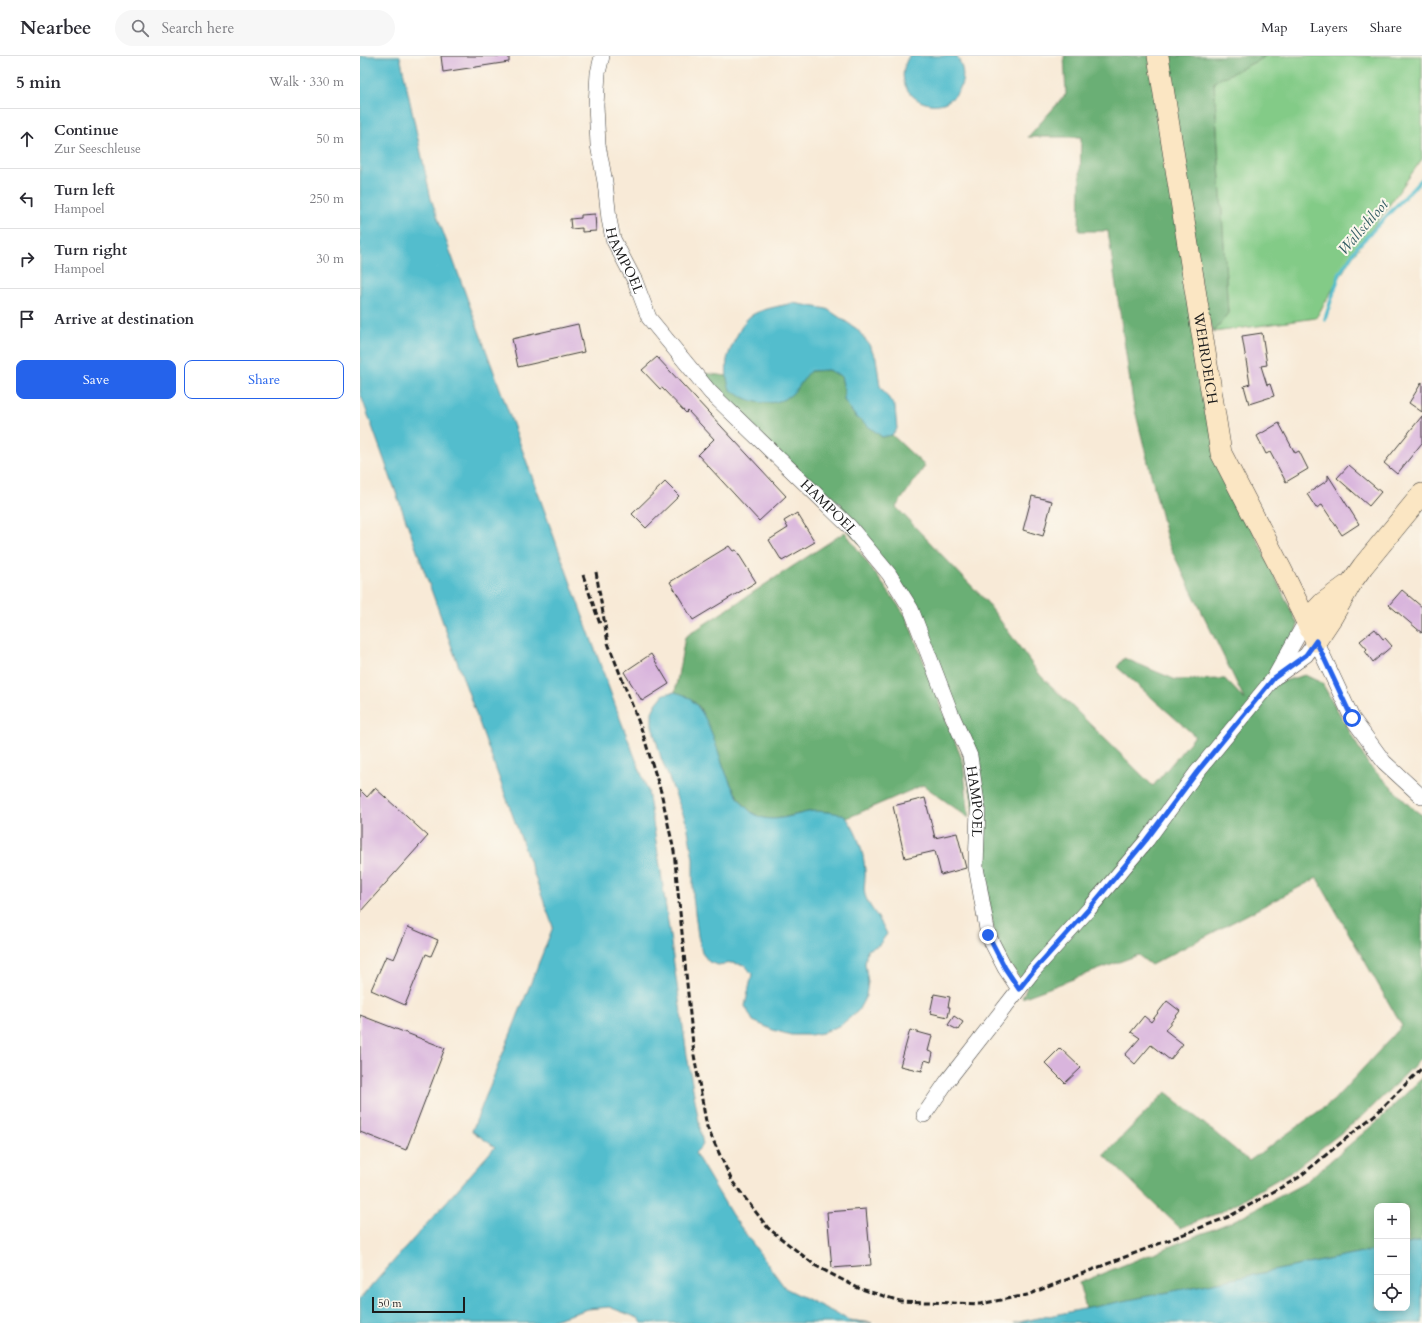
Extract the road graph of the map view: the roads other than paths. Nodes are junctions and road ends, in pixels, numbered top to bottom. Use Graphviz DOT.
graph roads {
  1 [pos="602,56"];
  2 [pos="1158,56"];
  3 [pos="1422,494"];
  4 [pos="1353,580"];
  5 [pos="1306,621"];
  6 [pos="1316,641"];
  7 [pos="1274,678"];
  8 [pos="1422,797"];
  9 [pos="1019,989"];
  10 [pos="924,1115"];
  1 -- 9 [label="street, HAMPOEL"];
  2 -- 5 [label="street, WEHRDEICH"];
  3 -- 4 [label="street"];
  4 -- 5 [label="street"];
  4 -- 6 [label="street"];
  5 -- 6 [label="street, WEHRDEICH"];
  5 -- 7 [label="street"];
  6 -- 7 [label="street"];
  6 -- 8 [label="street"];
  7 -- 9 [label="street"];
  9 -- 10 [label="street"];
}
